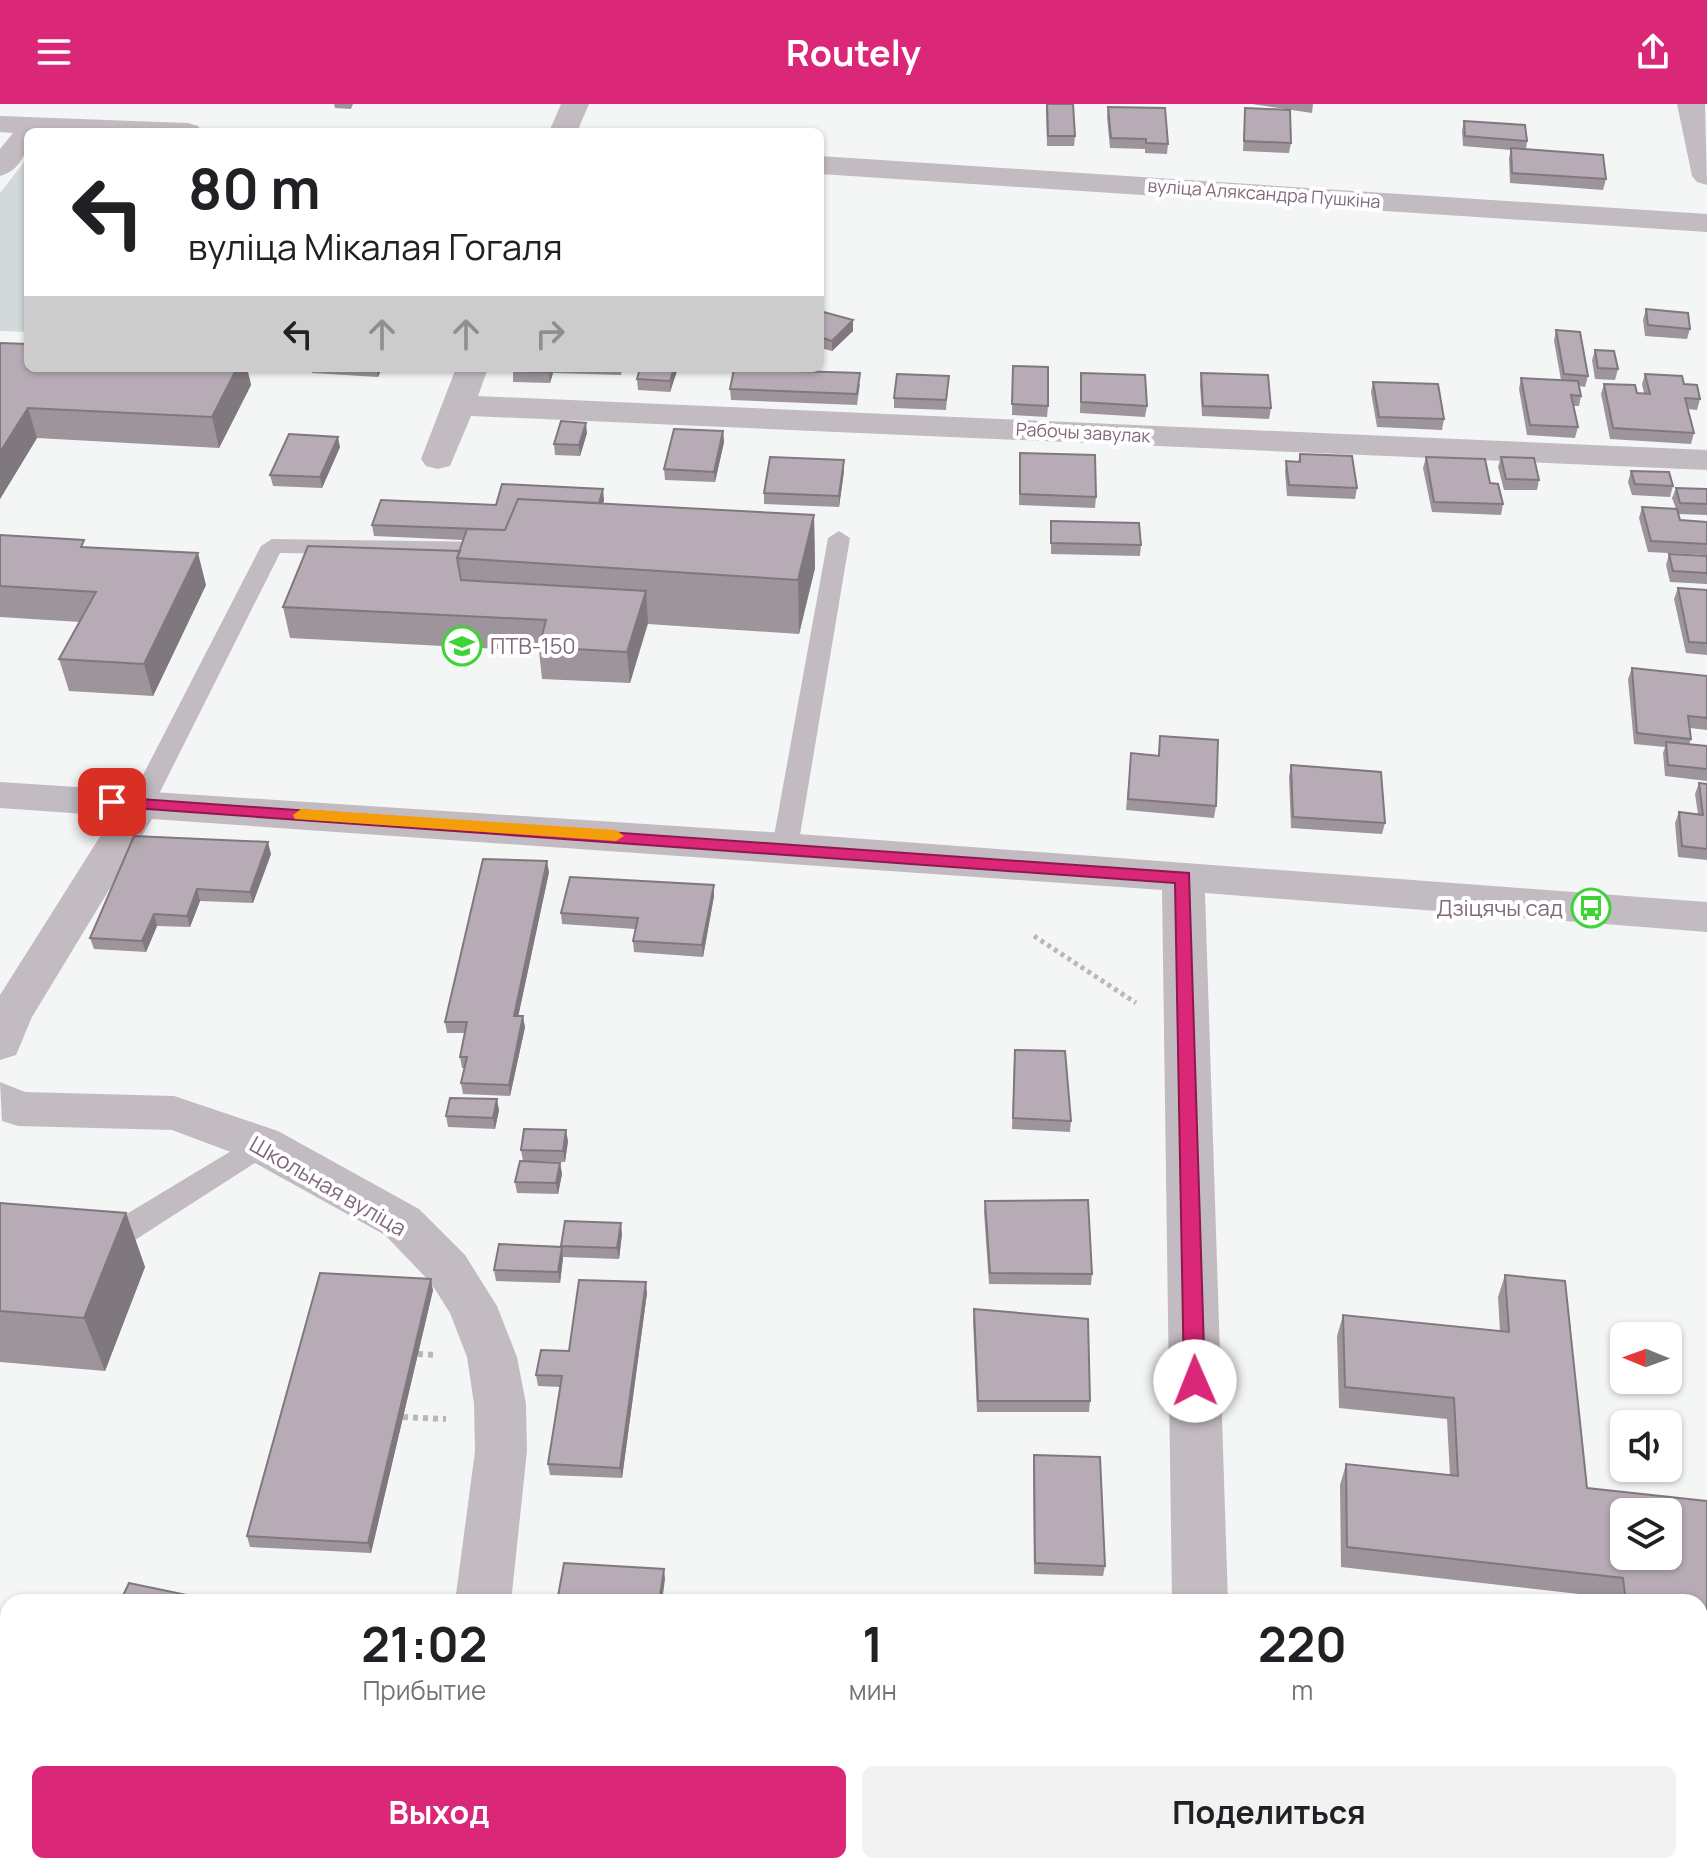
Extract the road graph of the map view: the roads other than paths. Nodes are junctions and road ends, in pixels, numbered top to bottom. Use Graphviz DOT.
graph roads {
  1 [pos="575,104"];
  2 [pos="1691,104"];
  3 [pos="35,123"];
  4 [pos="0,124"];
  5 [pos="120,128"];
  6 [pos="565,128"];
  7 [pos="24,137"];
  8 [pos="824,165"];
  9 [pos="0,167"];
  10 [pos="1707,176"];
  11 [pos="1707,223"];
  12 [pos="470,372"];
  13 [pos="458,405"];
  14 [pos="438,459"];
  15 [pos="1707,460"];
  16 [pos="839,538"];
  17 [pos="489,549"];
  18 [pos="0,795"];
  19 [pos="141,804"];
  20 [pos="785,847"];
  21 [pos="1183,877"];
  22 [pos="1707,917"];
  23 [pos="3,1024"];
  24 [pos="0,1099"];
  25 [pos="261,1144"];
  26 [pos="63,1236"];
  27 [pos="484,1594"];
  28 [pos="1200,1594"];
  1 -- 6 [label="street"];
  2 -- 10 [label="street"];
  3 -- 4 [label="street"];
  3 -- 5 [label="street"];
  7 -- 9 [label="street"];
  8 -- 11 [label="street, вуліца Аляксандра Пушкіна"];
  12 -- 13 [label="street"];
  13 -- 14 [label="street"];
  13 -- 15 [label="street, Рабочы завулак"];
  16 -- 20 [label="lane"];
  17 -- 19 [label="lane"];
  18 -- 19 [label="street"];
  19 -- 20 [label="street"];
  19 -- 23 [label="street"];
  20 -- 21 [label="street"];
  21 -- 22 [label="street"];
  21 -- 28 [label="street"];
  24 -- 25 [label="street, Школьная вуліца"];
  25 -- 26 [label="lane"];
  25 -- 27 [label="street, Школьная вуліца"];
}
